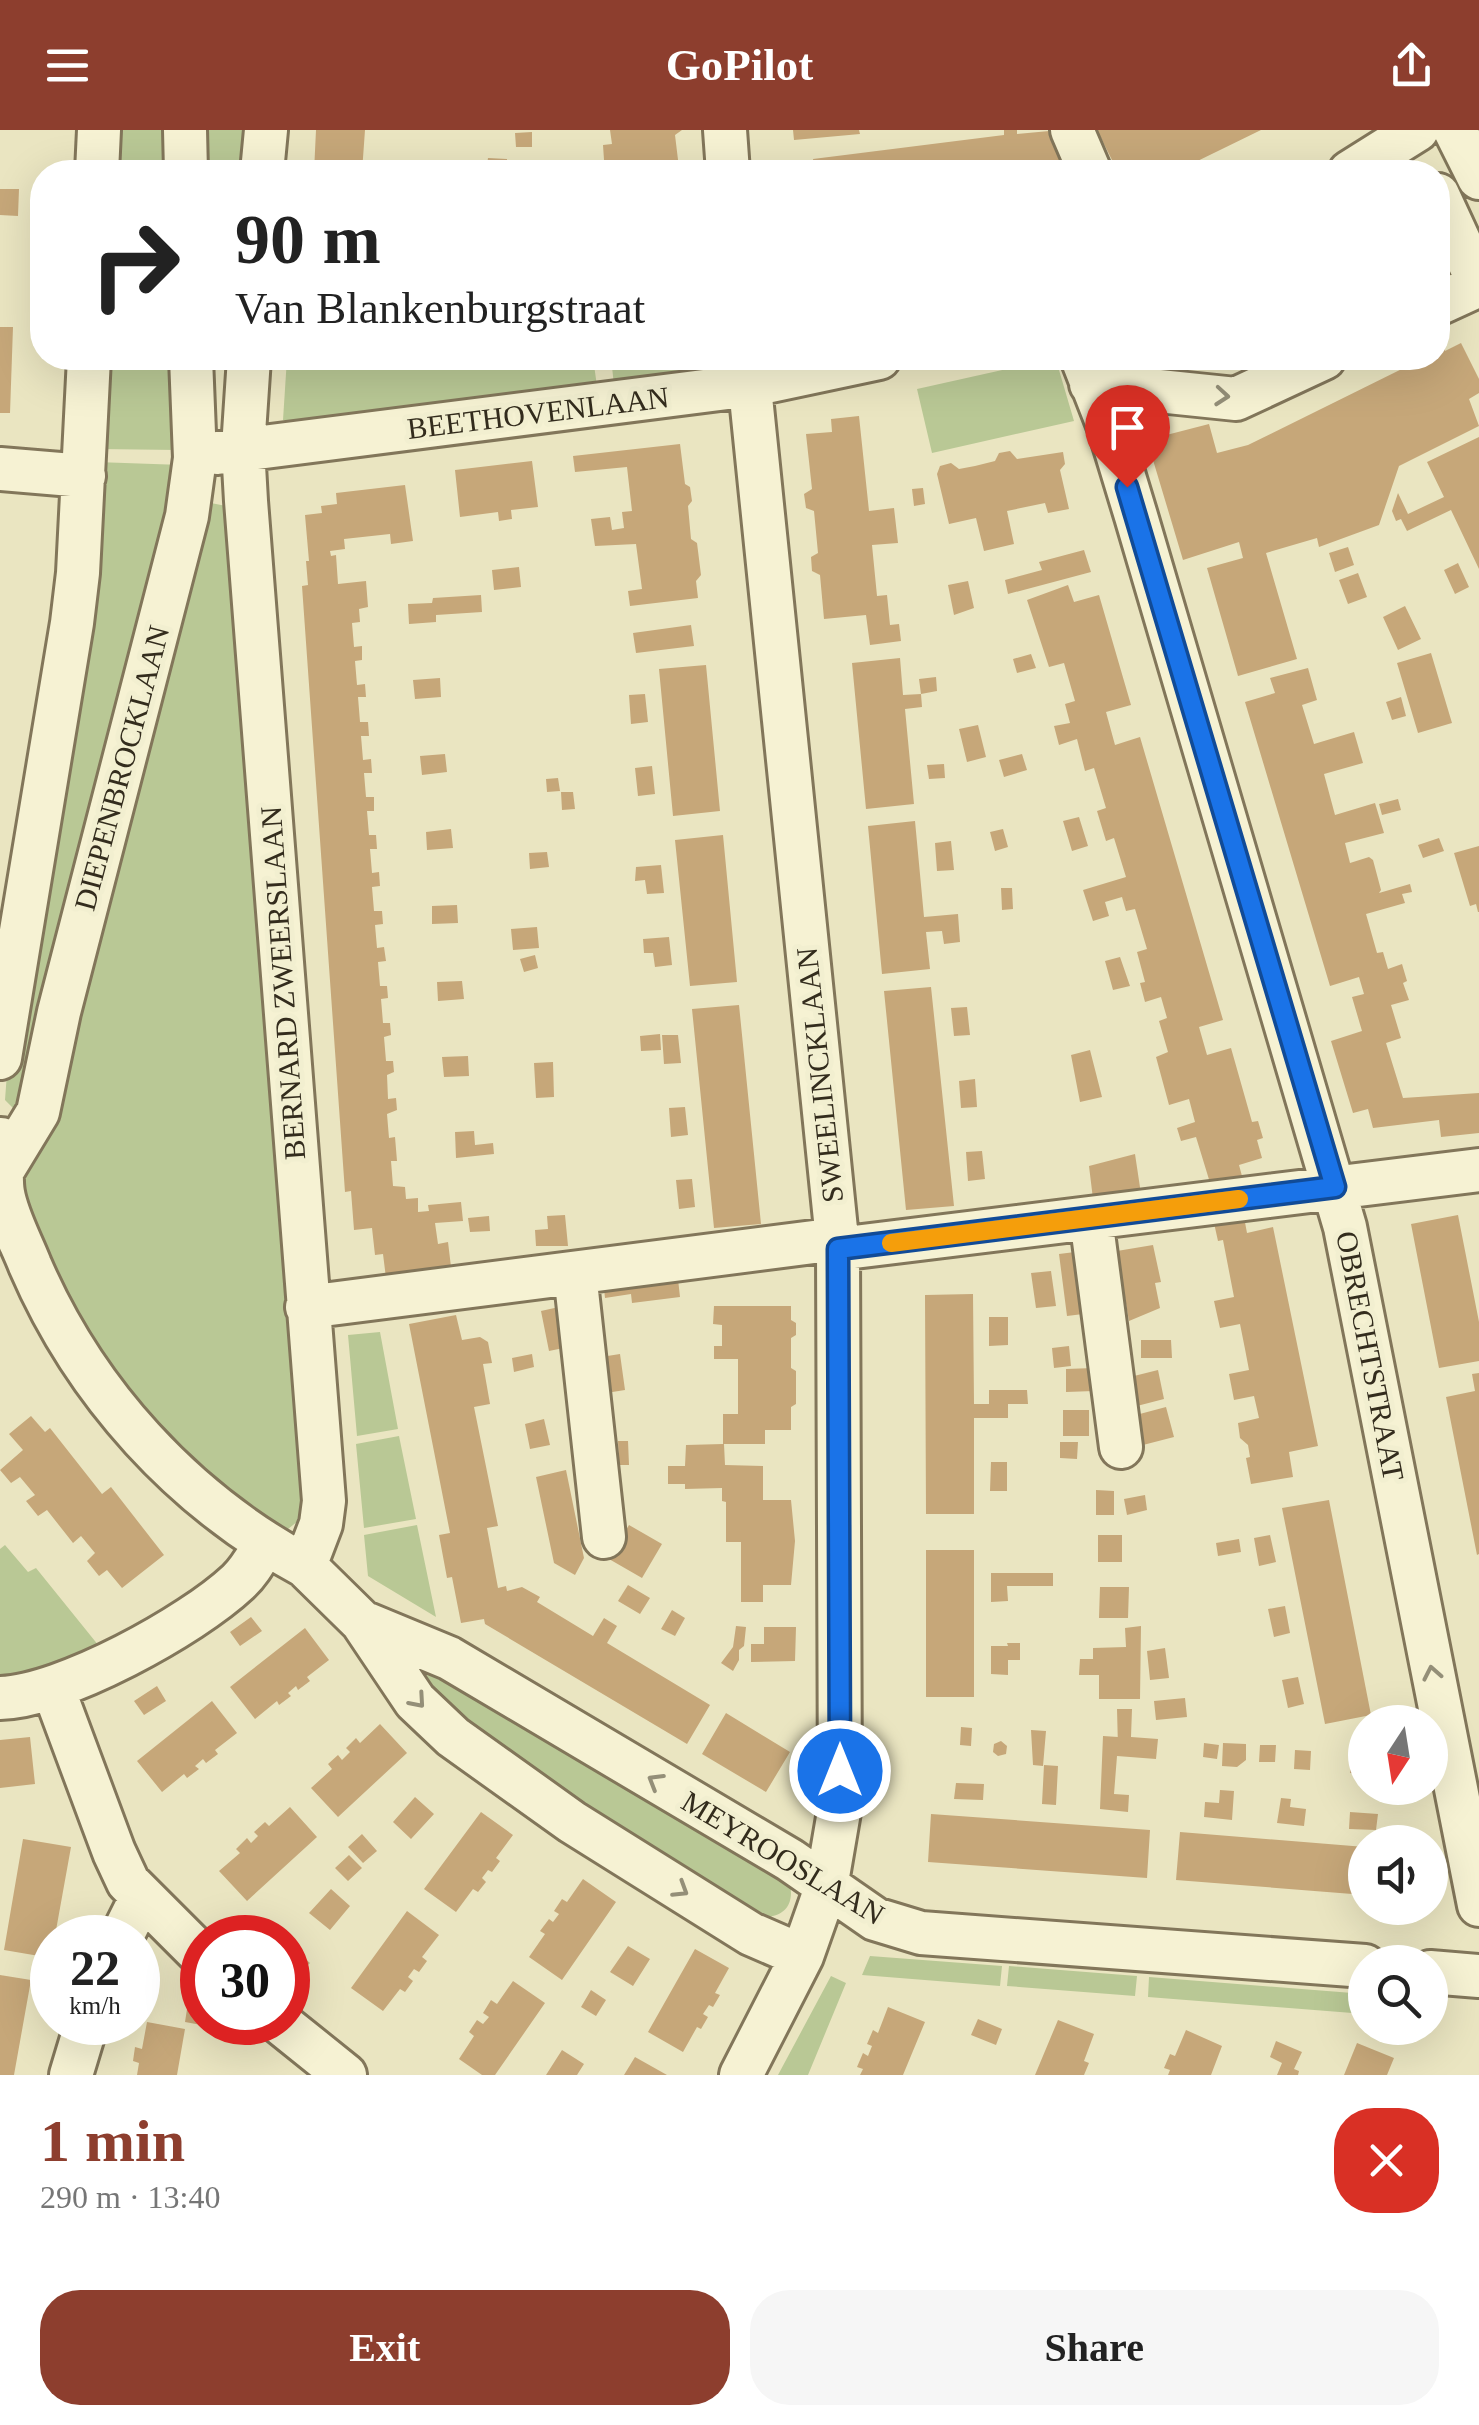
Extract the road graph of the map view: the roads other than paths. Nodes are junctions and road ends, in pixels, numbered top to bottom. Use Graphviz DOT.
graph roads {
  1 [pos="99,130"];
  2 [pos="185,130"];
  3 [pos="266,130"];
  4 [pos="724,130"];
  5 [pos="1072,130"];
  6 [pos="1455,130"];
  7 [pos="1412,131"];
  8 [pos="98,160"];
  9 [pos="186,160"];
  10 [pos="263,160"];
  11 [pos="727,160"];
  12 [pos="1085,160"];
  13 [pos="1368,160"];
  14 [pos="1423,160"];
  15 [pos="1479,178"];
  16 [pos="1450,221"];
  17 [pos="1479,285"];
  18 [pos="1450,298"];
  19 [pos="88,370"];
  20 [pos="191,370"];
  21 [pos="248,370"];
  22 [pos="1298,370"];
  23 [pos="749,371"];
  24 [pos="1087,371"];
  25 [pos="243,448"];
  26 [pos="195,458"];
  27 [pos="0,468"];
  28 [pos="84,476"];
  29 [pos="0,1058"];
  30 [pos="2,1151"];
  31 [pos="1479,1170"];
  32 [pos="1335,1187"];
  33 [pos="1090,1218"];
  34 [pos="837,1244"];
  35 [pos="575,1273"];
  36 [pos="308,1307"];
  37 [pos="1120,1447"];
  38 [pos="604,1538"];
  39 [pos="265,1544"];
  40 [pos="334,1594"];
  41 [pos="53,1688"];
  42 [pos="0,1698"];
  43 [pos="826,1888"];
  44 [pos="142,1896"];
  45 [pos="1479,1906"];
  46 [pos="132,1915"];
  47 [pos="180,1934"];
  48 [pos="802,1956"];
  49 [pos="1348,1965"];
  50 [pos="1448,1973"];
  51 [pos="1479,1976"];
  52 [pos="80,2045"];
  53 [pos="307,2045"];
  54 [pos="71,2075"];
  55 [pos="344,2075"];
  56 [pos="742,2075"];
  1 -- 8 [label="street"];
  2 -- 9 [label="street"];
  3 -- 10 [label="street"];
  4 -- 11 [label="street"];
  5 -- 12 [label="street"];
  6 -- 15 [label="street"];
  7 -- 13 [label="street"];
  7 -- 14 [label="street"];
  16 -- 17 [label="street"];
  17 -- 18 [label="street"];
  19 -- 28 [label="street, DIEPENBROCKLAAN"];
  20 -- 26 [label="street, DIEPENBROCKLAAN"];
  21 -- 25 [label="street, BERNARD ZWEERSLAAN"];
  24 -- 22 [label="street, one-way"];
  23 -- 25 [label="street, BEETHOVENLAAN"];
  23 -- 34 [label="street, SWEELINCKLAAN"];
  24 -- 32 [label="street, OBRECHTSTRAAT"];
  25 -- 26 [label="street, BEETHOVENLAAN"];
  25 -- 36 [label="street, BERNARD ZWEERSLAAN"];
  26 -- 30 [label="street, DIEPENBROCKLAAN"];
  27 -- 28 [label="street"];
  28 -- 29 [label="street, DIEPENBROCKLAAN"];
  30 -- 39 [label="street, DIEPENBROCKLAAN"];
  31 -- 32 [label="street"];
  32 -- 33 [label="street"];
  45 -- 32 [label="street, OBRECHTSTRAAT, one-way"];
  33 -- 34 [label="street"];
  33 -- 37 [label="street"];
  34 -- 35 [label="street"];
  34 -- 43 [label="street, SWEELINCKLAAN"];
  35 -- 36 [label="street"];
  35 -- 38 [label="street"];
  36 -- 40 [label="street, BERNARD ZWEERSLAAN"];
  39 -- 40 [label="street, DIEPENBROCKLAAN"];
  39 -- 41 [label="street"];
  43 -- 40 [label="street, MEYROOSLAAN, one-way"];
  40 -- 48 [label="street, one-way"];
  41 -- 42 [label="street"];
  41 -- 44 [label="street"];
  43 -- 48 [label="street, SWEELINCKLAAN"];
  43 -- 49 [label="street, MEYROOSLAAN"];
  44 -- 46 [label="street"];
  44 -- 47 [label="street"];
  48 -- 56 [label="street, SWEELINCKLAAN"];
  50 -- 51 [label="street"];
  52 -- 54 [label="street"];
  53 -- 55 [label="street"];
}
